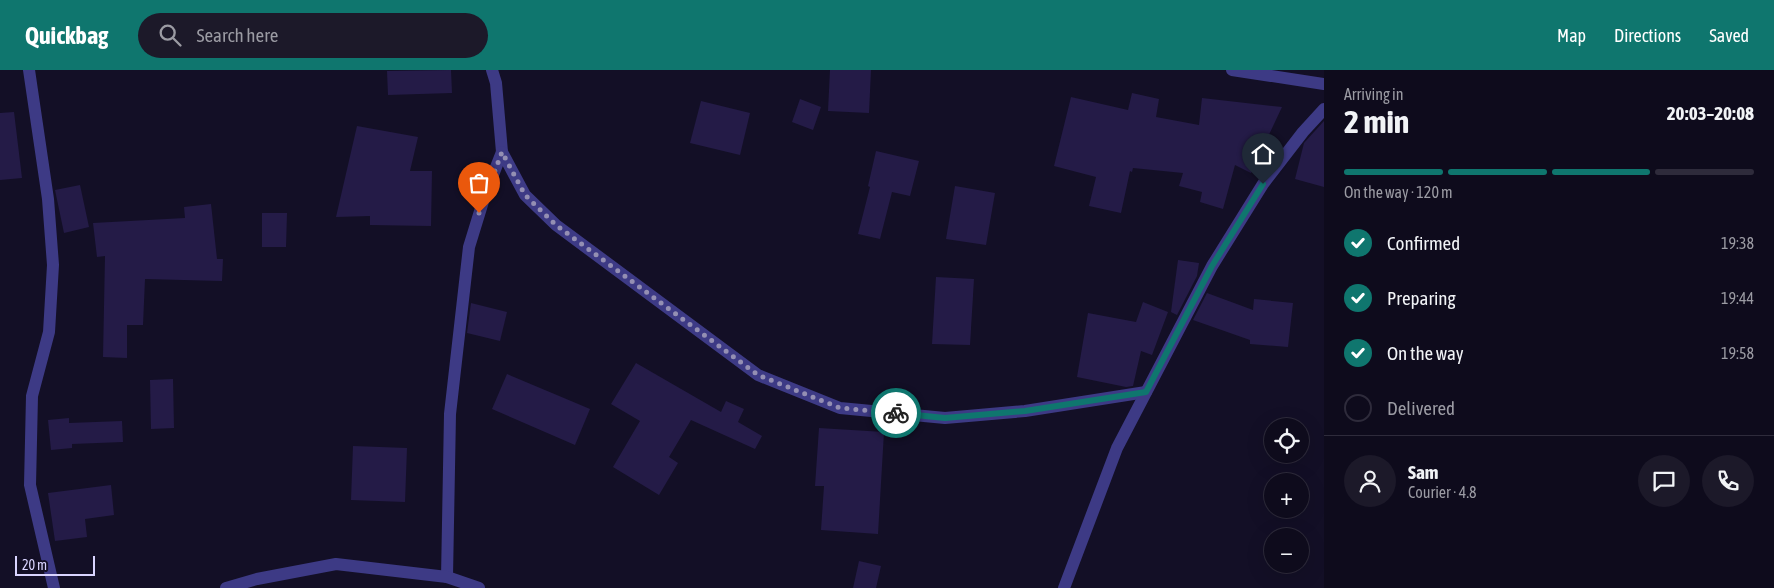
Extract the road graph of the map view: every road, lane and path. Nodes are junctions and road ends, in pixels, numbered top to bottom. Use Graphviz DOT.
graph roads {
  1 [pos="29,70"];
  2 [pos="492,70"];
  3 [pos="1232,70"];
  4 [pos="1324,84"];
  5 [pos="1324,109"];
  6 [pos="502,152"];
  7 [pos="1146,392"];
  8 [pos="447,577"];
  9 [pos="54,588"];
  10 [pos="226,588"];
  11 [pos="479,588"];
  12 [pos="1064,588"];
  1 -- 9 [label="street"];
  2 -- 6 [label="street"];
  3 -- 4 [label="street"];
  5 -- 7 [label="street"];
  6 -- 7 [label="street"];
  6 -- 8 [label="street"];
  7 -- 12 [label="street"];
  8 -- 10 [label="street"];
  8 -- 11 [label="street"];
}
